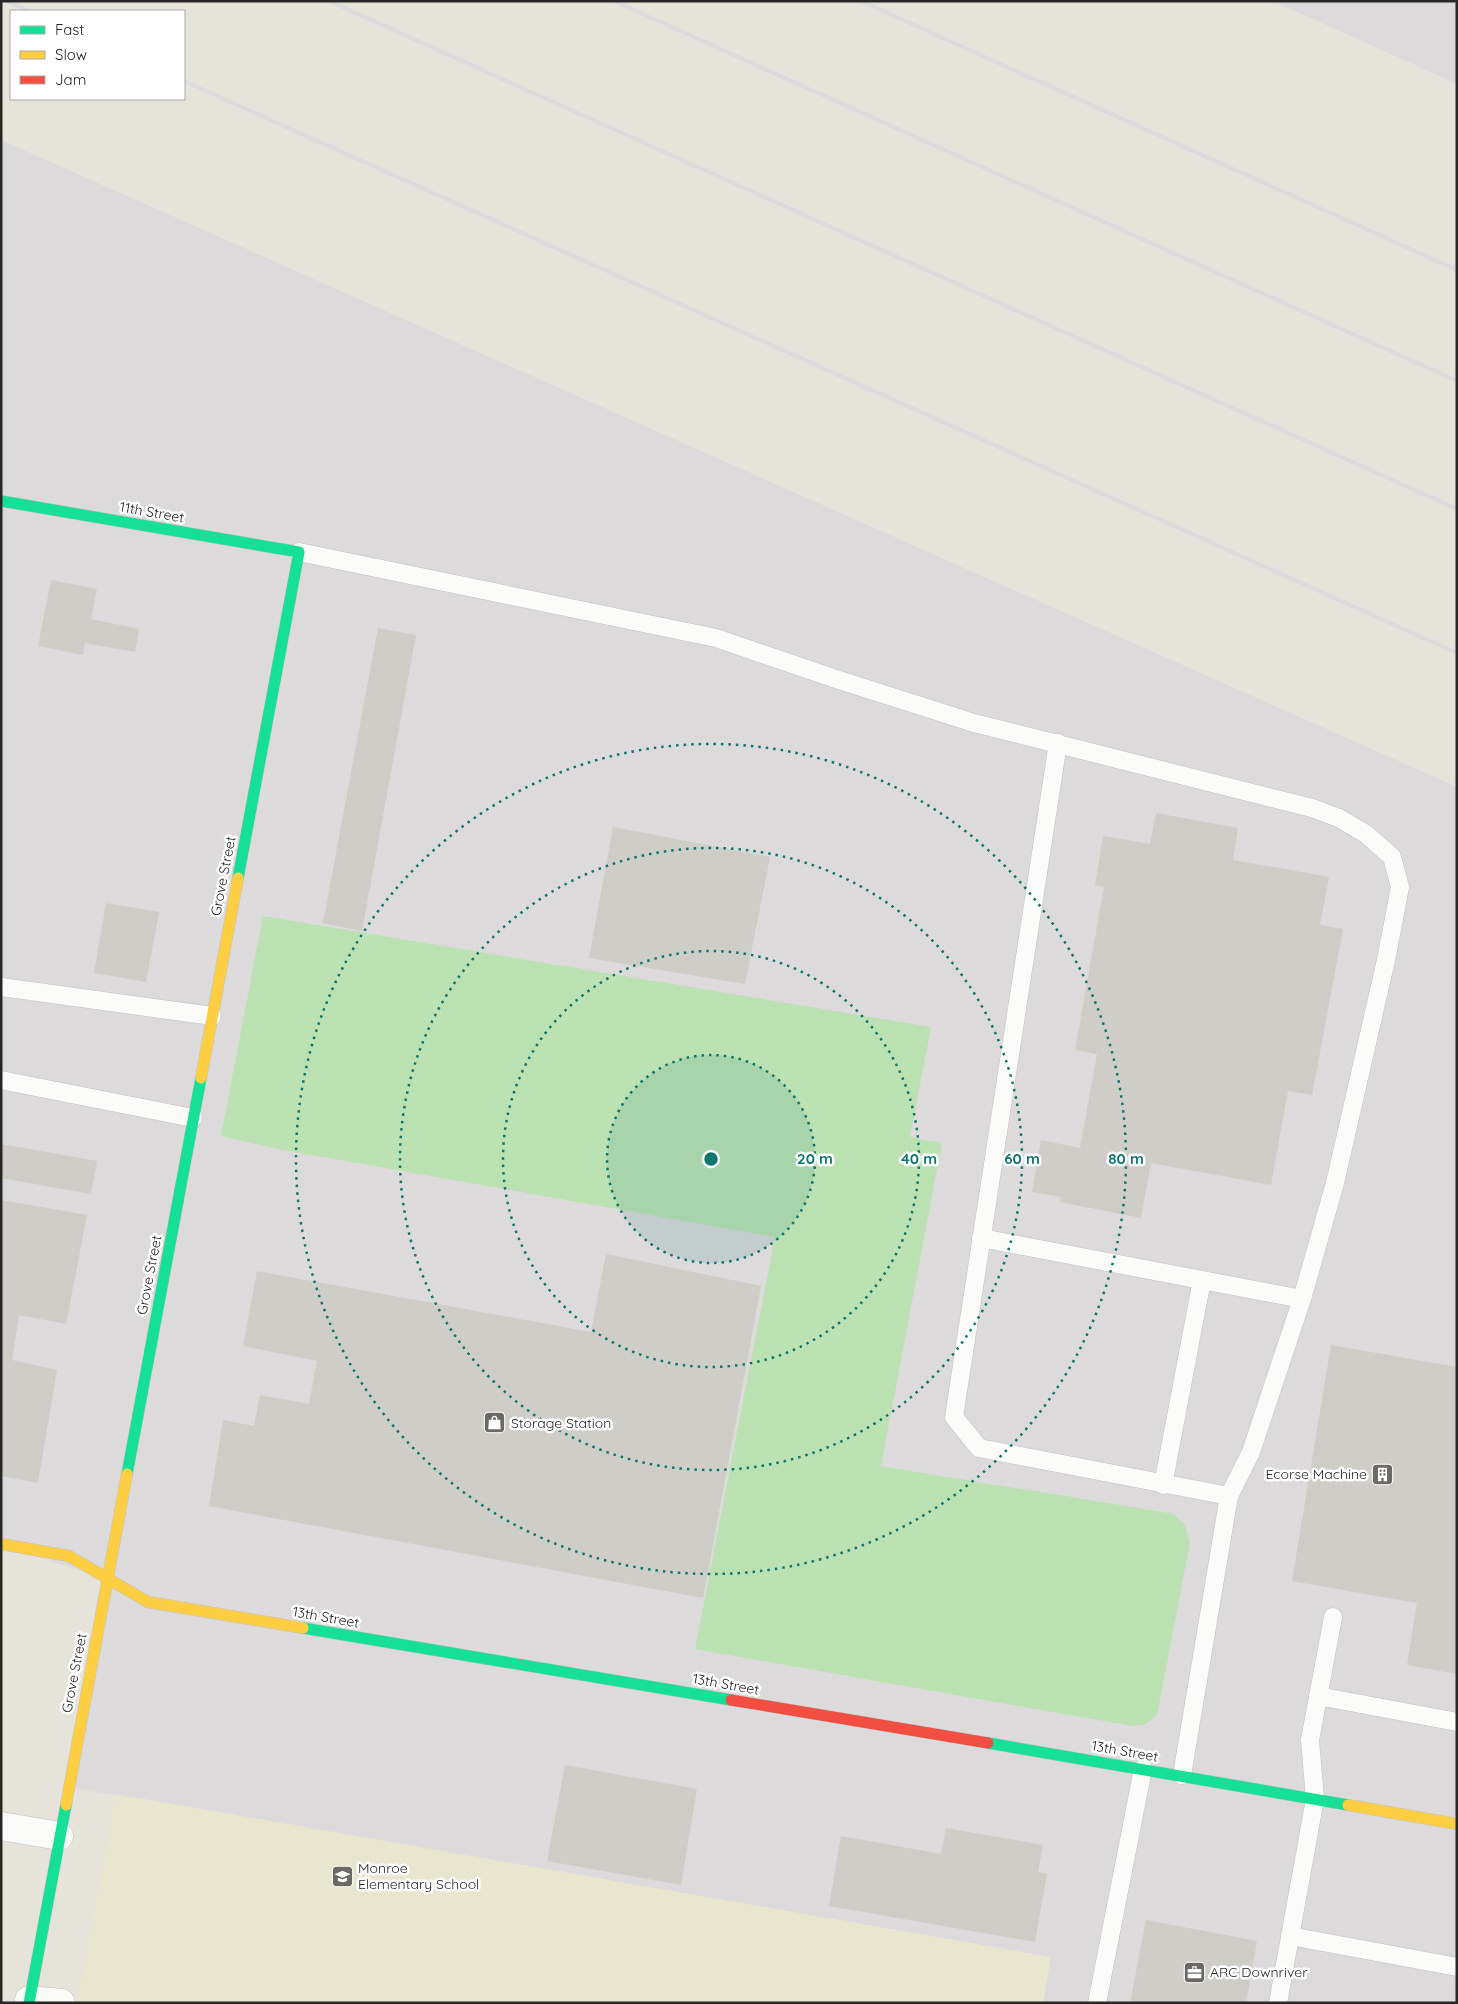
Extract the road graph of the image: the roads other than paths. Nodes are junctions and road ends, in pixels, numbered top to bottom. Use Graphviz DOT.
graph roads {
  1 [pos="1,501"];
  2 [pos="298,552"];
  3 [pos="1058,743"];
  4 [pos="1,987"];
  5 [pos="212,1016"];
  6 [pos="1,1080"];
  7 [pos="193,1118"];
  8 [pos="981,1238"];
  9 [pos="1202,1280"];
  10 [pos="1302,1299"];
  11 [pos="1164,1485"];
  12 [pos="1229,1496"];
  13 [pos="1,1544"];
  14 [pos="107,1580"];
  15 [pos="1333,1617"];
  16 [pos="1318,1696"];
  17 [pos="1457,1722"];
  18 [pos="1144,1769"];
  19 [pos="1182,1775"];
  20 [pos="1315,1799"];
  21 [pos="1457,1824"];
  22 [pos="1,1826"];
  23 [pos="60,1836"];
  24 [pos="1290,1936"];
  25 [pos="1457,1967"];
  26 [pos="29,2001"];
  27 [pos="61,2003"];
  28 [pos="1097,2003"];
  29 [pos="1278,2003"];
  1 -- 2 [label="street, 11th Street"];
  2 -- 3 [label="lane"];
  2 -- 5 [label="street, Grove Street"];
  3 -- 8 [label="lane"];
  3 -- 10 [label="lane"];
  4 -- 5 [label="lane"];
  5 -- 7 [label="street, Grove Street"];
  6 -- 7 [label="lane"];
  7 -- 14 [label="street, Grove Street"];
  8 -- 9 [label="lane"];
  8 -- 11 [label="lane"];
  9 -- 10 [label="lane"];
  9 -- 11 [label="lane"];
  10 -- 12 [label="lane"];
  11 -- 12 [label="lane"];
  12 -- 19 [label="lane"];
  13 -- 14 [label="street, 13th Street"];
  14 -- 18 [label="street, 13th Street"];
  14 -- 23 [label="street, Grove Street"];
  15 -- 16 [label="lane"];
  16 -- 17 [label="lane"];
  16 -- 20 [label="lane"];
  18 -- 19 [label="street, 13th Street"];
  18 -- 28 [label="lane"];
  19 -- 20 [label="street, 13th Street"];
  20 -- 21 [label="street, 13th Street"];
  20 -- 24 [label="lane"];
  22 -- 23 [label="street"];
  23 -- 26 [label="street, Grove Street"];
  24 -- 25 [label="lane"];
  24 -- 29 [label="lane"];
  26 -- 27 [label="street"];
}
